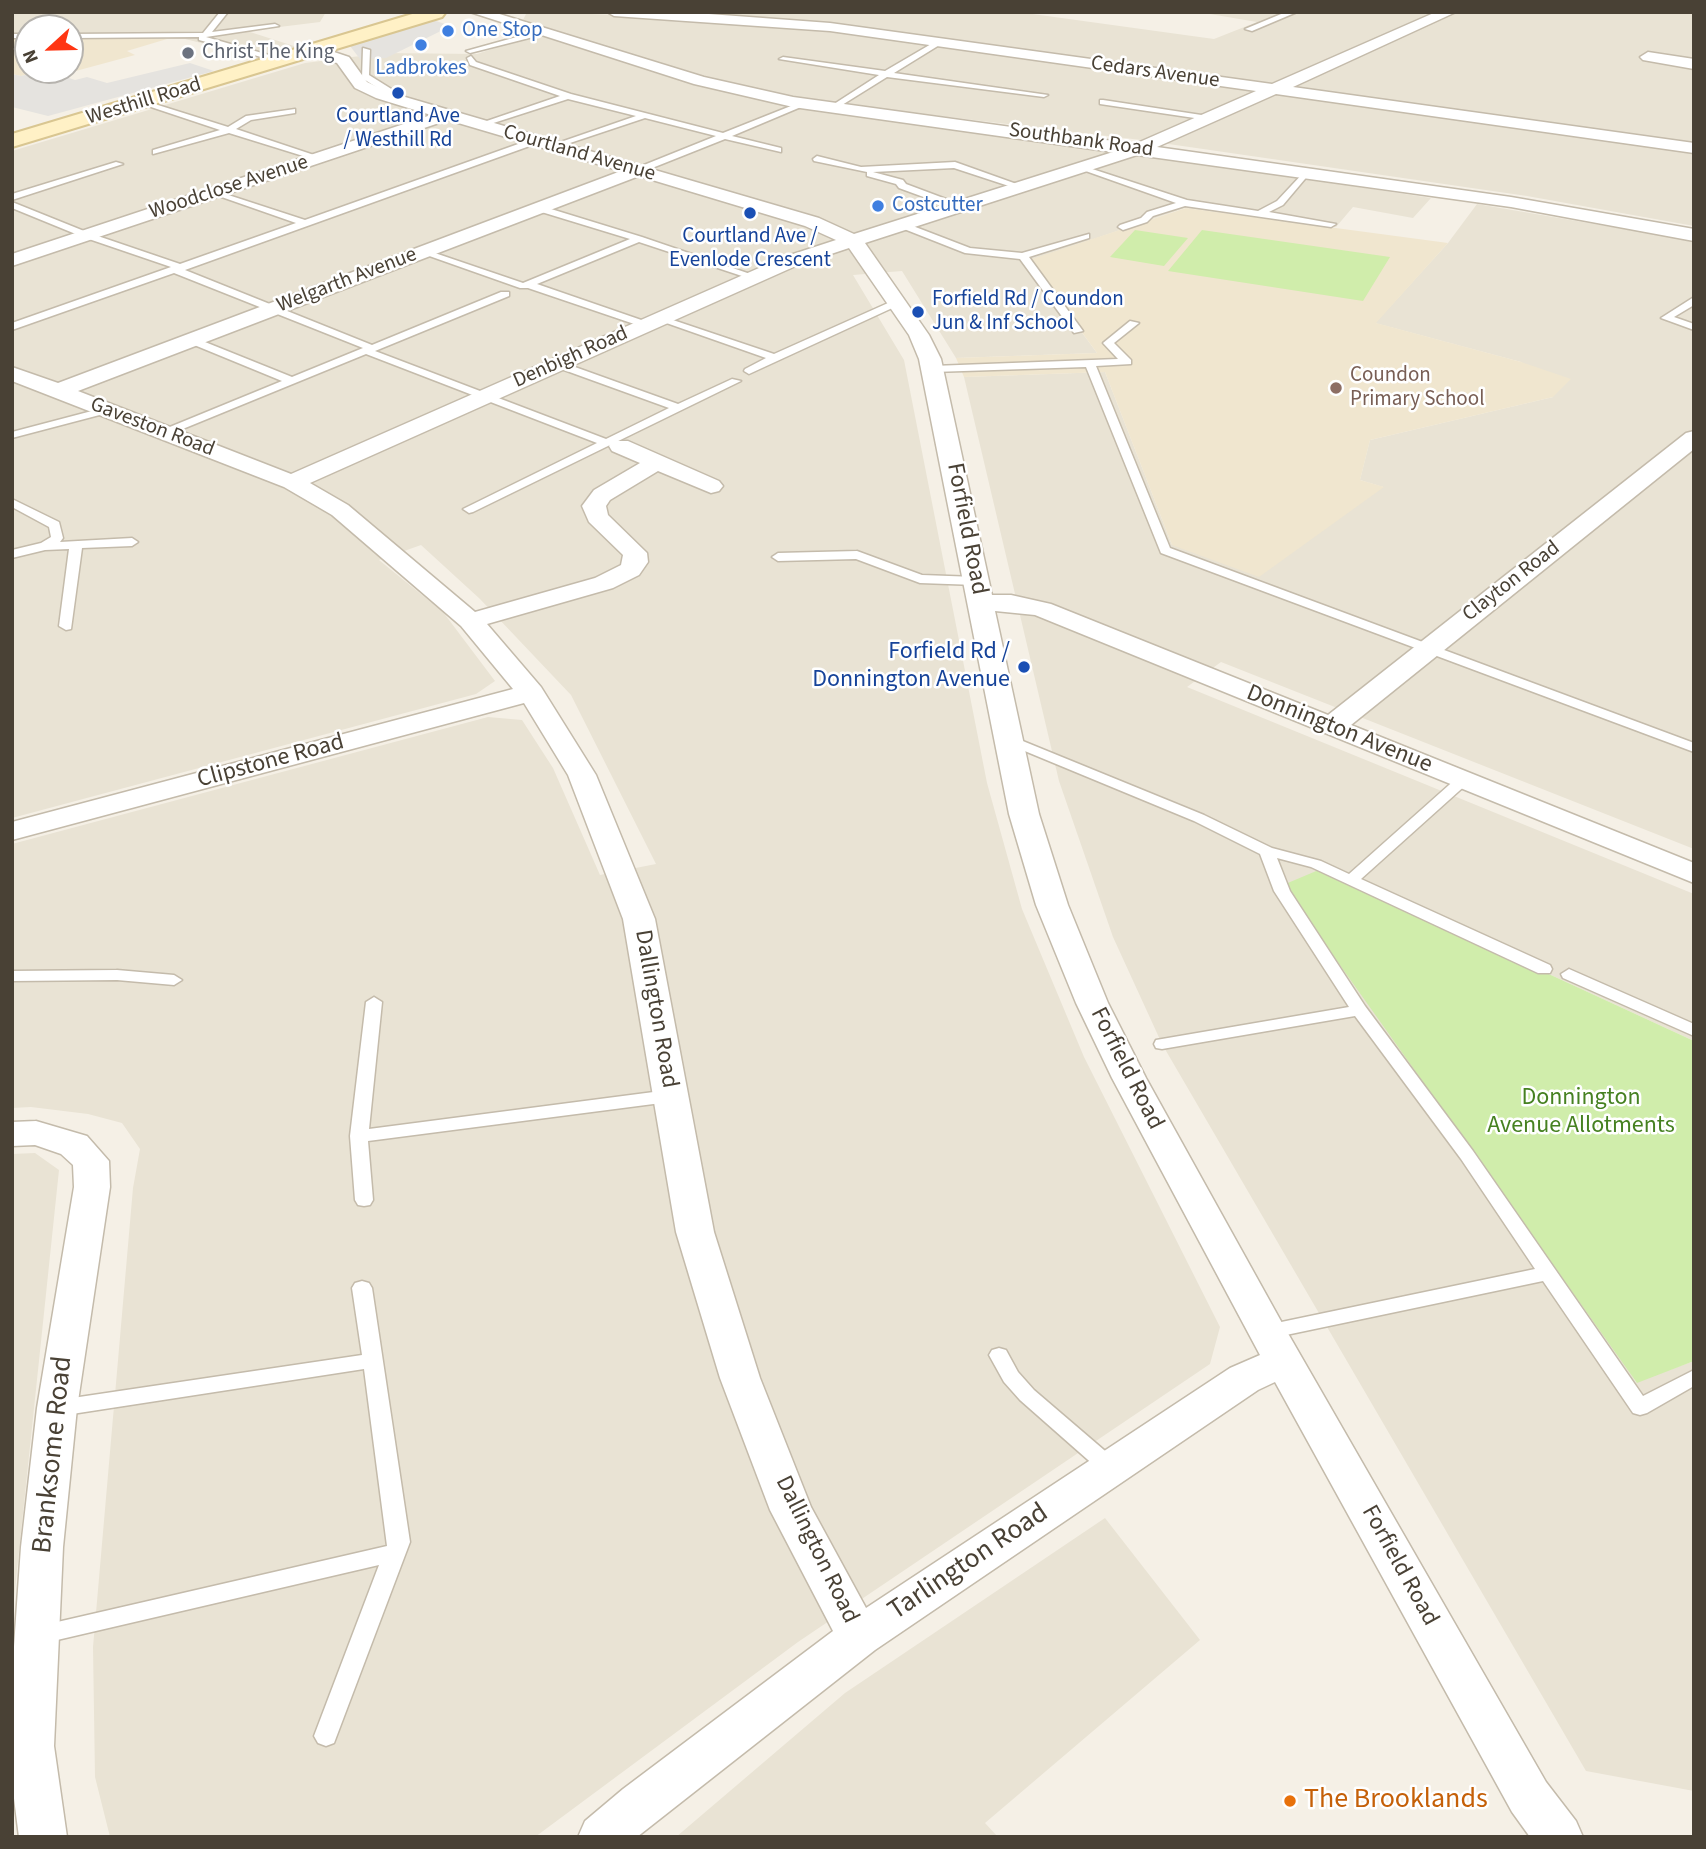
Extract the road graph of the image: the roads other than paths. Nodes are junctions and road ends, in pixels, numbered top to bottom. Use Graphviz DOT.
graph roads {
  1 [pos="224,12"];
  2 [pos="477,12"];
  3 [pos="614,12"];
  4 [pos="1293,12"];
  5 [pos="1449,12"];
  6 [pos="434,13"];
  7 [pos="455,13"];
  8 [pos="668,14"];
  9 [pos="512,17"];
  10 [pos="275,26"];
  11 [pos="1249,29"];
  12 [pos="542,32"];
  13 [pos="193,35"];
  14 [pos="205,35"];
  15 [pos="84,36"];
  16 [pos="938,42"];
  17 [pos="316,51"];
  18 [pos="366,51"];
  19 [pos="1648,57"];
  20 [pos="783,59"];
  21 [pos="280,61"];
  22 [pos="1694,64"];
  23 [pos="886,74"];
  24 [pos="1273,90"];
  25 [pos="1044,95"];
  26 [pos="568,96"];
  27 [pos="145,102"];
  28 [pos="406,102"];
  29 [pos="1103,103"];
  30 [pos="804,104"];
  31 [pos="834,108"];
  32 [pos="292,111"];
  33 [pos="446,115"];
  34 [pos="644,116"];
  35 [pos="1208,118"];
  36 [pos="481,126"];
  37 [pos="229,130"];
  38 [pos="723,136"];
  39 [pos="12,141"];
  40 [pos="535,141"];
  41 [pos="555,147"];
  42 [pos="1694,148"];
  43 [pos="1139,149"];
  44 [pos="778,150"];
  45 [pos="156,152"];
  46 [pos="319,158"];
  47 [pos="817,159"];
  48 [pos="118,164"];
  49 [pos="1083,167"];
  50 [pos="861,170"];
  51 [pos="637,171"];
  52 [pos="1306,173"];
  53 [pos="1021,187"];
  54 [pos="216,192"];
  55 [pos="12,197"];
  56 [pos="1185,203"];
  57 [pos="12,205"];
  58 [pos="959,207"];
  59 [pos="538,208"];
  60 [pos="1261,213"];
  61 [pos="1597,217"];
  62 [pos="305,223"];
  63 [pos="1331,224"];
  64 [pos="902,225"];
  65 [pos="1123,227"];
  66 [pos="1586,233"];
  67 [pos="86,235"];
  68 [pos="1694,235"];
  69 [pos="1086,236"];
  70 [pos="639,239"];
  71 [pos="853,241"];
  72 [pos="423,252"];
  73 [pos="1023,256"];
  74 [pos="12,260"];
  75 [pos="179,269"];
  76 [pos="754,277"];
  77 [pos="527,284"];
  78 [pos="505,293"];
  79 [pos="1694,300"];
  80 [pos="897,302"];
  81 [pos="272,309"];
  82 [pos="653,322"];
  83 [pos="1134,323"];
  84 [pos="12,327"];
  85 [pos="1694,327"];
  86 [pos="1078,331"];
  87 [pos="191,340"];
  88 [pos="369,349"];
  89 [pos="775,358"];
  90 [pos="1090,363"];
  91 [pos="557,364"];
  92 [pos="933,369"];
  93 [pos="749,371"];
  94 [pos="12,373"];
  95 [pos="736,380"];
  96 [pos="292,381"];
  97 [pos="58,391"];
  98 [pos="484,396"];
  99 [pos="678,408"];
  100 [pos="107,410"];
  101 [pos="164,433"];
  102 [pos="12,436"];
  103 [pos="1694,438"];
  104 [pos="613,444"];
  105 [pos="656,463"];
  106 [pos="292,482"];
  107 [pos="711,486"];
  108 [pos="12,502"];
  109 [pos="469,509"];
  110 [pos="132,542"];
  111 [pos="76,545"];
  112 [pos="45,547"];
  113 [pos="12,554"];
  114 [pos="778,557"];
  115 [pos="978,592"];
  116 [pos="470,621"];
  117 [pos="66,626"];
  118 [pos="1427,649"];
  119 [pos="531,693"];
  120 [pos="1331,727"];
  121 [pos="1008,739"];
  122 [pos="1694,748"];
  123 [pos="1463,780"];
  124 [pos="12,831"];
  125 [pos="1267,851"];
  126 [pos="1694,874"];
  127 [pos="1351,880"];
  128 [pos="1544,969"];
  129 [pos="1569,974"];
  130 [pos="12,976"];
  131 [pos="174,980"];
  132 [pos="374,1002"];
  133 [pos="1359,1010"];
  134 [pos="1692,1028"];
  135 [pos="1162,1044"];
  136 [pos="669,1096"];
  137 [pos="12,1134"];
  138 [pos="359,1136"];
  139 [pos="365,1200"];
  140 [pos="1547,1273"];
  141 [pos="362,1288"];
  142 [pos="1276,1347"];
  143 [pos="999,1355"];
  144 [pos="370,1361"];
  145 [pos="1694,1377"];
  146 [pos="57,1408"];
  147 [pos="1111,1468"];
  148 [pos="394,1553"];
  149 [pos="37,1635"];
  150 [pos="859,1637"];
  151 [pos="326,1736"];
  152 [pos="43,1837"];
  153 [pos="602,1837"];
  154 [pos="1559,1837"];
  1 -- 14 [label="lane"];
  2 -- 9 [label="street, Southbank Road"];
  3 -- 8 [label="street, Cedars Avenue"];
  4 -- 11 [label="lane"];
  5 -- 24 [label="street, Denbigh Road"];
  6 -- 7 [label="street, Westhill Road"];
  6 -- 17 [label="street, Westhill Road"];
  8 -- 16 [label="street, Cedars Avenue"];
  9 -- 12 [label="street, Southbank Road"];
  10 -- 14 [label="lane"];
  12 -- 26 [label="lane"];
  12 -- 30 [label="street, Southbank Road"];
  13 -- 14 [label="lane"];
  13 -- 15 [label="lane"];
  13 -- 21 [label="lane"];
  16 -- 23 [label="lane"];
  16 -- 24 [label="street, Cedars Avenue"];
  17 -- 21 [label="street, Westhill Road"];
  17 -- 28 [label="street, Courtland Avenue"];
  18 -- 28 [label="lane"];
  19 -- 22 [label="street"];
  20 -- 23 [label="lane"];
  21 -- 27 [label="street, Westhill Road"];
  23 -- 25 [label="lane"];
  23 -- 31 [label="lane"];
  24 -- 35 [label="street, Denbigh Road"];
  24 -- 42 [label="street, Cedars Avenue"];
  26 -- 34 [label="lane"];
  26 -- 36 [label="lane"];
  27 -- 37 [label="lane"];
  27 -- 39 [label="street, Westhill Road"];
  28 -- 33 [label="street, Courtland Avenue"];
  29 -- 35 [label="lane"];
  30 -- 31 [label="street, Southbank Road"];
  30 -- 38 [label="lane"];
  31 -- 43 [label="street, Southbank Road"];
  32 -- 37 [label="lane"];
  33 -- 36 [label="street, Courtland Avenue"];
  33 -- 46 [label="street, Woodclose Avenue"];
  34 -- 38 [label="lane"];
  34 -- 41 [label="lane"];
  35 -- 43 [label="street, Denbigh Road"];
  36 -- 40 [label="street, Courtland Avenue"];
  37 -- 45 [label="lane"];
  37 -- 46 [label="lane"];
  38 -- 44 [label="lane"];
  38 -- 51 [label="lane"];
  40 -- 41 [label="street, Courtland Avenue"];
  40 -- 62 [label="lane"];
  41 -- 51 [label="street, Courtland Avenue"];
  43 -- 49 [label="street, Denbigh Road"];
  43 -- 52 [label="street, Southbank Road"];
  46 -- 54 [label="street, Woodclose Avenue"];
  47 -- 50 [label="lane"];
  48 -- 55 [label="lane"];
  49 -- 53 [label="street, Denbigh Road"];
  49 -- 56 [label="lane"];
  50 -- 53 [label="lane"];
  50 -- 58 [label="lane"];
  51 -- 59 [label="street, Welgarth Avenue"];
  51 -- 71 [label="street, Courtland Avenue"];
  52 -- 60 [label="lane"];
  52 -- 61 [label="street, Southbank Road"];
  53 -- 58 [label="street, Denbigh Road"];
  54 -- 62 [label="lane"];
  54 -- 67 [label="street, Woodclose Avenue"];
  56 -- 60 [label="lane"];
  56 -- 65 [label="lane"];
  57 -- 67 [label="lane"];
  58 -- 64 [label="street, Denbigh Road"];
  59 -- 70 [label="lane"];
  59 -- 72 [label="street, Welgarth Avenue"];
  60 -- 63 [label="lane"];
  61 -- 66 [label="street"];
  61 -- 68 [label="street, Southbank Road"];
  62 -- 75 [label="lane"];
  64 -- 71 [label="street, Denbigh Road"];
  64 -- 73 [label="lane"];
  67 -- 74 [label="street, Woodclose Avenue"];
  67 -- 75 [label="lane"];
  69 -- 73 [label="lane"];
  70 -- 76 [label="lane"];
  70 -- 77 [label="lane"];
  71 -- 76 [label="street, Denbigh Road"];
  71 -- 80 [label="street, Forfield Road"];
  72 -- 77 [label="lane"];
  72 -- 81 [label="street, Welgarth Avenue"];
  73 -- 86 [label="lane"];
  75 -- 81 [label="lane"];
  75 -- 84 [label="lane"];
  76 -- 82 [label="street, Denbigh Road"];
  77 -- 82 [label="lane"];
  78 -- 88 [label="lane"];
  79 -- 85 [label="lane"];
  80 -- 89 [label="lane"];
  80 -- 92 [label="street, Forfield Road"];
  81 -- 87 [label="street, Welgarth Avenue"];
  81 -- 88 [label="lane"];
  82 -- 89 [label="lane"];
  82 -- 91 [label="street, Denbigh Road"];
  83 -- 90 [label="lane"];
  87 -- 96 [label="lane"];
  87 -- 97 [label="street, Welgarth Avenue"];
  88 -- 96 [label="lane"];
  88 -- 98 [label="lane"];
  89 -- 93 [label="lane"];
  90 -- 92 [label="lane"];
  90 -- 118 [label="lane"];
  91 -- 98 [label="street, Denbigh Road"];
  91 -- 99 [label="lane"];
  92 -- 115 [label="street, Forfield Road"];
  94 -- 97 [label="street, Gaveston Road"];
  95 -- 99 [label="lane"];
  96 -- 101 [label="lane"];
  97 -- 100 [label="street, Gaveston Road"];
  98 -- 104 [label="lane"];
  98 -- 106 [label="street, Denbigh Road"];
  99 -- 104 [label="lane"];
  100 -- 101 [label="street, Gaveston Road"];
  100 -- 102 [label="lane"];
  101 -- 106 [label="street, Gaveston Road"];
  103 -- 118 [label="street, Clayton Road"];
  104 -- 105 [label="street"];
  104 -- 109 [label="lane"];
  105 -- 107 [label="street"];
  105 -- 116 [label="street"];
  106 -- 116 [label="street, Dallington Road"];
  108 -- 112 [label="lane"];
  110 -- 111 [label="lane"];
  111 -- 112 [label="lane"];
  111 -- 117 [label="lane"];
  112 -- 113 [label="lane"];
  114 -- 115 [label="lane"];
  115 -- 120 [label="street, Donnington Avenue"];
  115 -- 121 [label="street, Forfield Road"];
  116 -- 119 [label="street, Dallington Road"];
  118 -- 120 [label="street, Clayton Road"];
  118 -- 122 [label="lane"];
  119 -- 124 [label="street, Clipstone Road"];
  119 -- 136 [label="street, Dallington Road"];
  120 -- 123 [label="street, Donnington Avenue"];
  121 -- 125 [label="lane"];
  121 -- 142 [label="street, Forfield Road"];
  123 -- 126 [label="street, Donnington Avenue"];
  123 -- 127 [label="lane"];
  125 -- 127 [label="lane"];
  125 -- 133 [label="lane"];
  127 -- 128 [label="lane"];
  129 -- 134 [label="lane"];
  130 -- 131 [label="lane"];
  132 -- 138 [label="lane"];
  133 -- 135 [label="lane"];
  133 -- 140 [label="lane"];
  136 -- 138 [label="lane"];
  136 -- 150 [label="street, Dallington Road"];
  137 -- 146 [label="street, Branksome Road"];
  138 -- 139 [label="lane"];
  140 -- 142 [label="lane"];
  140 -- 145 [label="lane"];
  141 -- 144 [label="lane"];
  142 -- 147 [label="street, Tarlington Road"];
  142 -- 154 [label="street, Forfield Road"];
  143 -- 147 [label="lane"];
  144 -- 146 [label="lane"];
  144 -- 148 [label="lane"];
  146 -- 149 [label="street, Branksome Road"];
  147 -- 150 [label="street, Tarlington Road"];
  148 -- 149 [label="lane"];
  148 -- 151 [label="lane"];
  149 -- 152 [label="street, Branksome Road"];
  150 -- 153 [label="street, Tarlington Road"];
}
